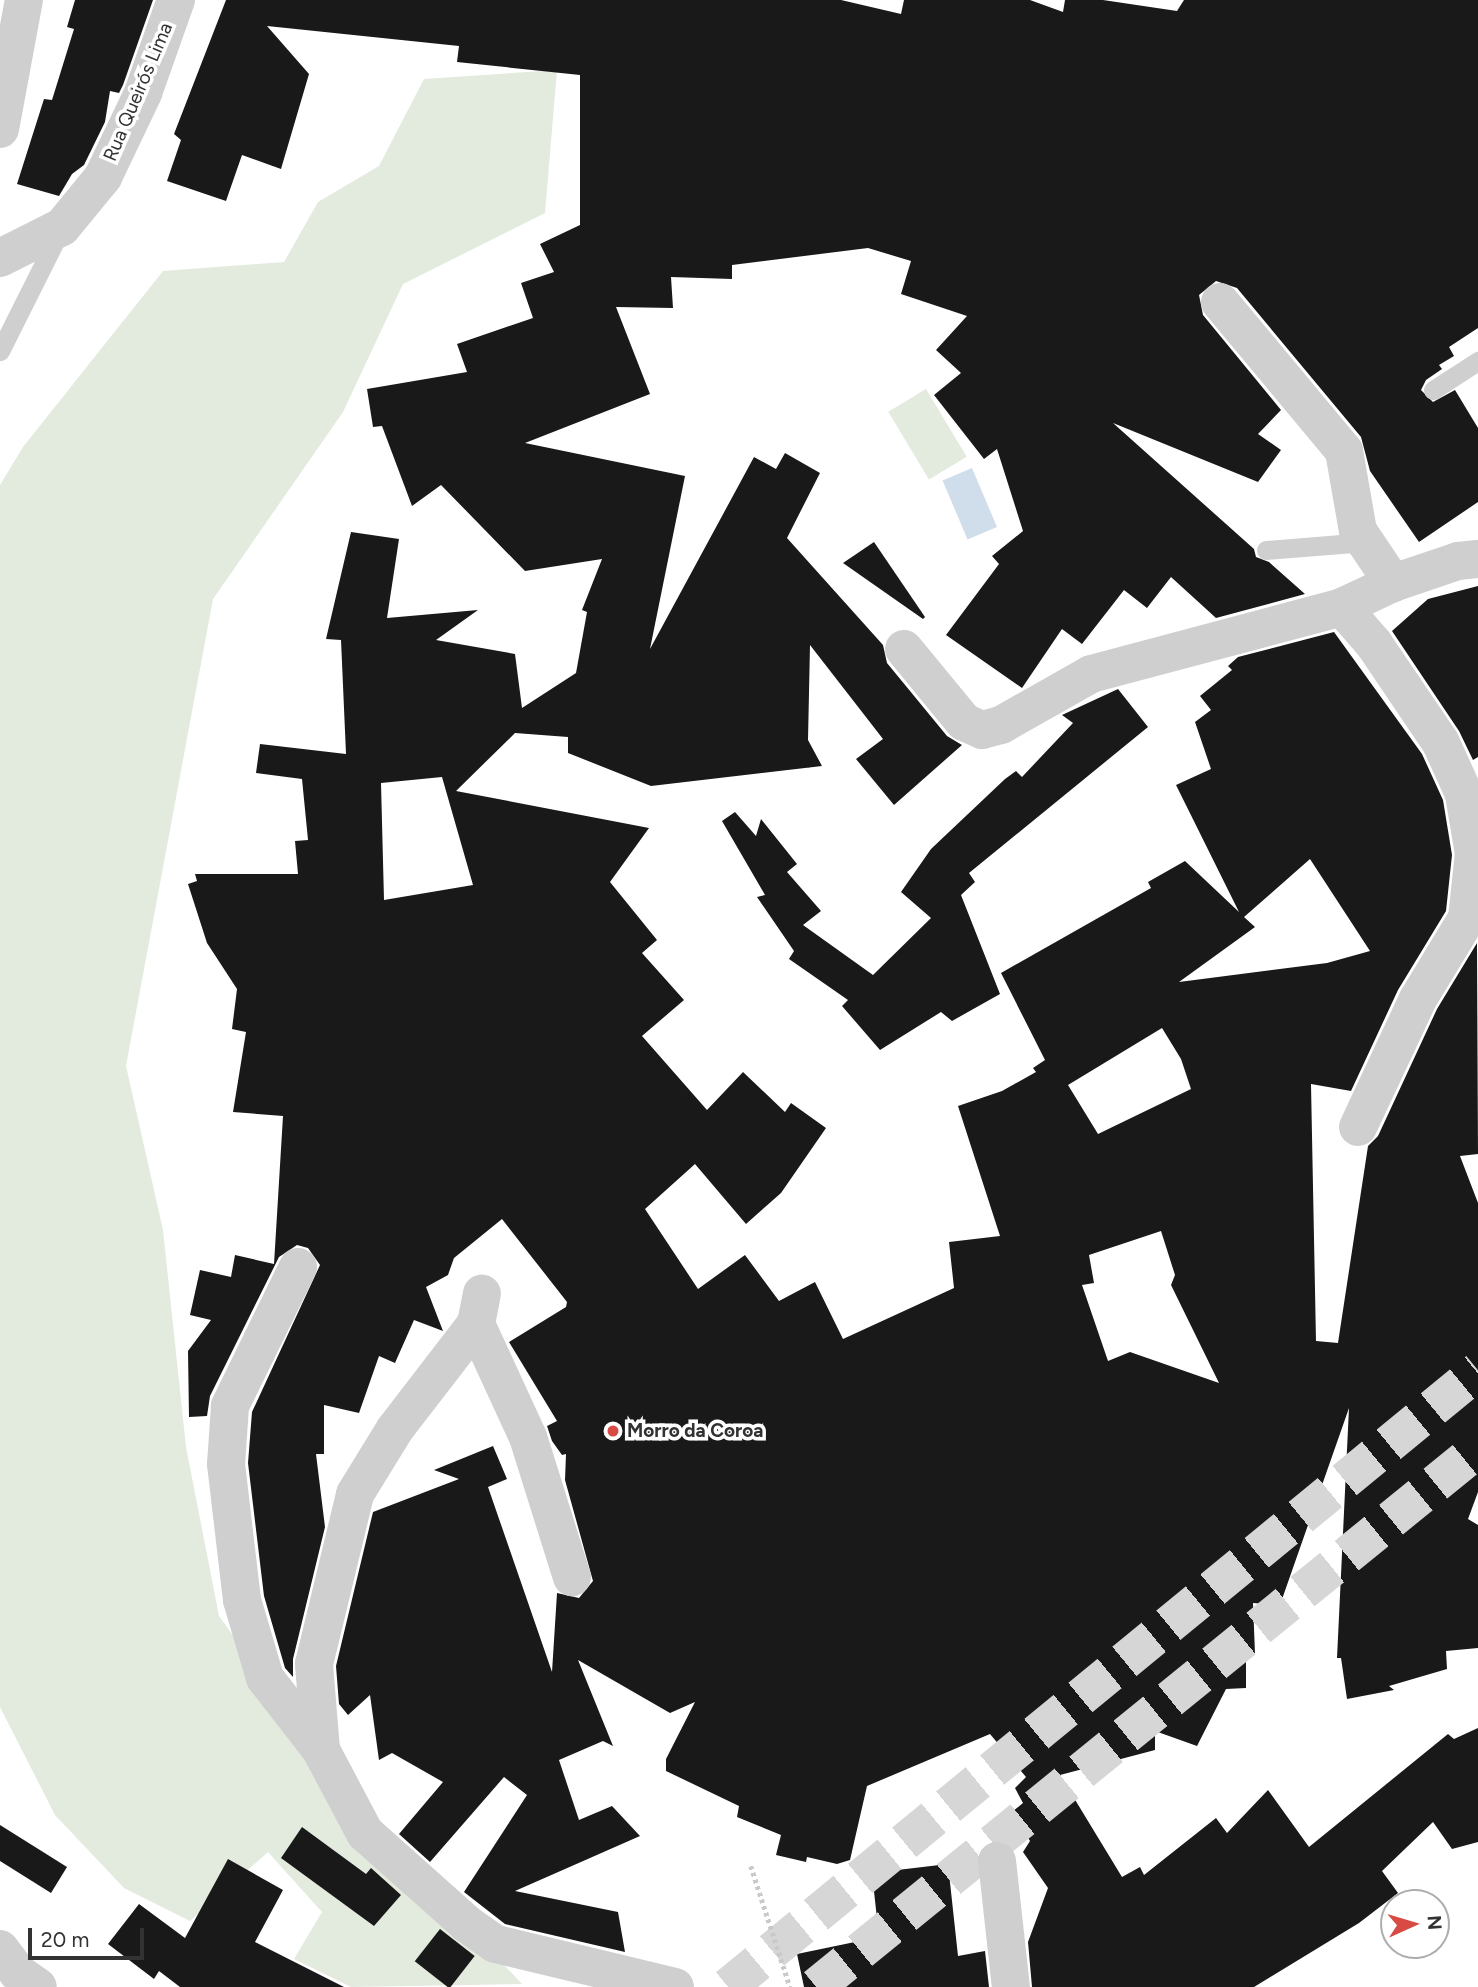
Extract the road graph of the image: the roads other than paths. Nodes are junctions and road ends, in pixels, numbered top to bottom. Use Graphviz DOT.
graph roads {
  1 [pos="24,0"];
  2 [pos="176,0"];
  3 [pos="0,129"];
  4 [pos="62,228"];
  5 [pos="3,262"];
  6 [pos="1220,302"];
  7 [pos="0,351"];
  8 [pos="1478,361"];
  9 [pos="1433,390"];
  10 [pos="1366,542"];
  11 [pos="1266,550"];
  12 [pos="1478,559"];
  13 [pos="1393,583"];
  14 [pos="1342,607"];
  15 [pos="904,649"];
  16 [pos="1357,1127"];
  17 [pos="298,1267"];
  18 [pos="572,1577"];
  19 [pos="321,1750"];
  20 [pos="997,1861"];
  21 [pos="0,1949"];
  22 [pos="38,1987"];
  23 [pos="675,1987"];
  24 [pos="1011,1987"];
  1 -- 3 [label="street"];
  2 -- 4 [label="street, Rua Queirós Lima"];
  4 -- 5 [label="street, Rua Queirós Lima"];
  4 -- 7 [label="lane"];
  6 -- 10 [label="street"];
  8 -- 9 [label="lane"];
  10 -- 11 [label="lane"];
  10 -- 13 [label="street"];
  12 -- 13 [label="street"];
  13 -- 14 [label="street"];
  14 -- 15 [label="street"];
  14 -- 16 [label="street"];
  17 -- 19 [label="street"];
  18 -- 19 [label="street"];
  19 -- 23 [label="street"];
  20 -- 24 [label="street"];
  21 -- 22 [label="street"];
}
